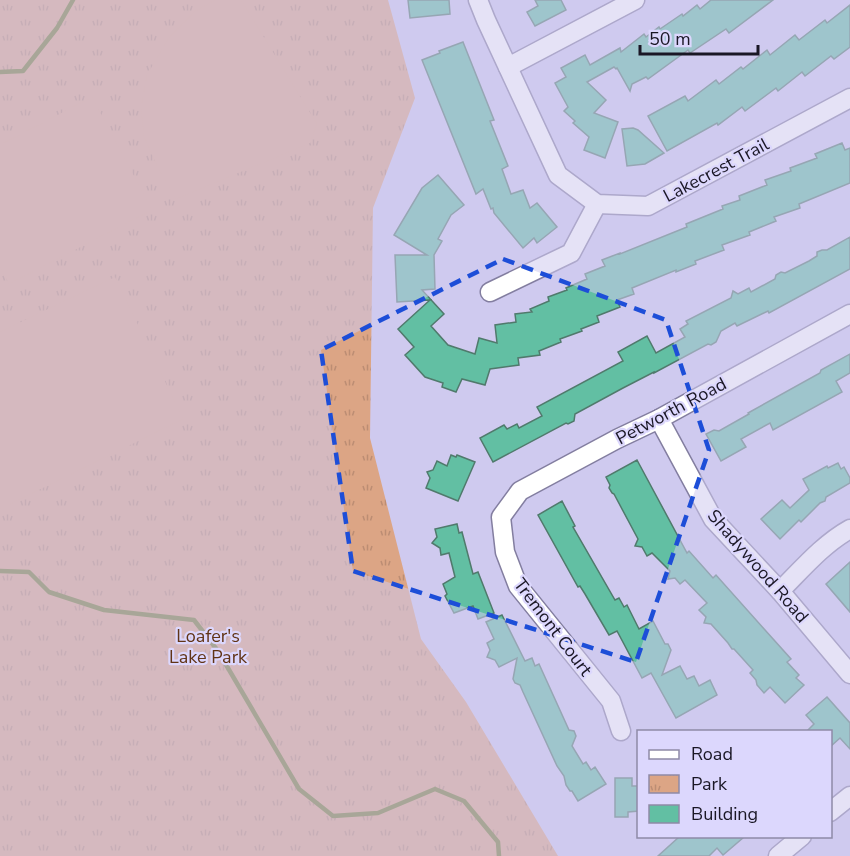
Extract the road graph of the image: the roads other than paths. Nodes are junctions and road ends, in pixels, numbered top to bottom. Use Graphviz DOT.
graph roads {
  1 [pos="478,0"];
  2 [pos="635,0"];
  3 [pos="508,67"];
  4 [pos="850,98"];
  5 [pos="597,204"];
  6 [pos="490,292"];
  7 [pos="850,314"];
  8 [pos="660,419"];
  9 [pos="501,517"];
  10 [pos="850,529"];
  11 [pos="780,591"];
  12 [pos="850,674"];
  13 [pos="621,731"];
  14 [pos="850,796"];
  15 [pos="832,811"];
  16 [pos="801,838"];
  17 [pos="778,856"];
  1 -- 3 [label="street"];
  2 -- 3 [label="street"];
  3 -- 5 [label="street"];
  4 -- 5 [label="street, Lakecrest Trail"];
  5 -- 6 [label="street"];
  7 -- 8 [label="street, Petworth Road"];
  8 -- 9 [label="street, Petworth Road"];
  8 -- 11 [label="street, Shadywood Road"];
  9 -- 13 [label="street, Tremont Court"];
  10 -- 11 [label="street"];
  11 -- 12 [label="street, Shadywood Road"];
  14 -- 15 [label="street"];
  16 -- 17 [label="street"];
}
